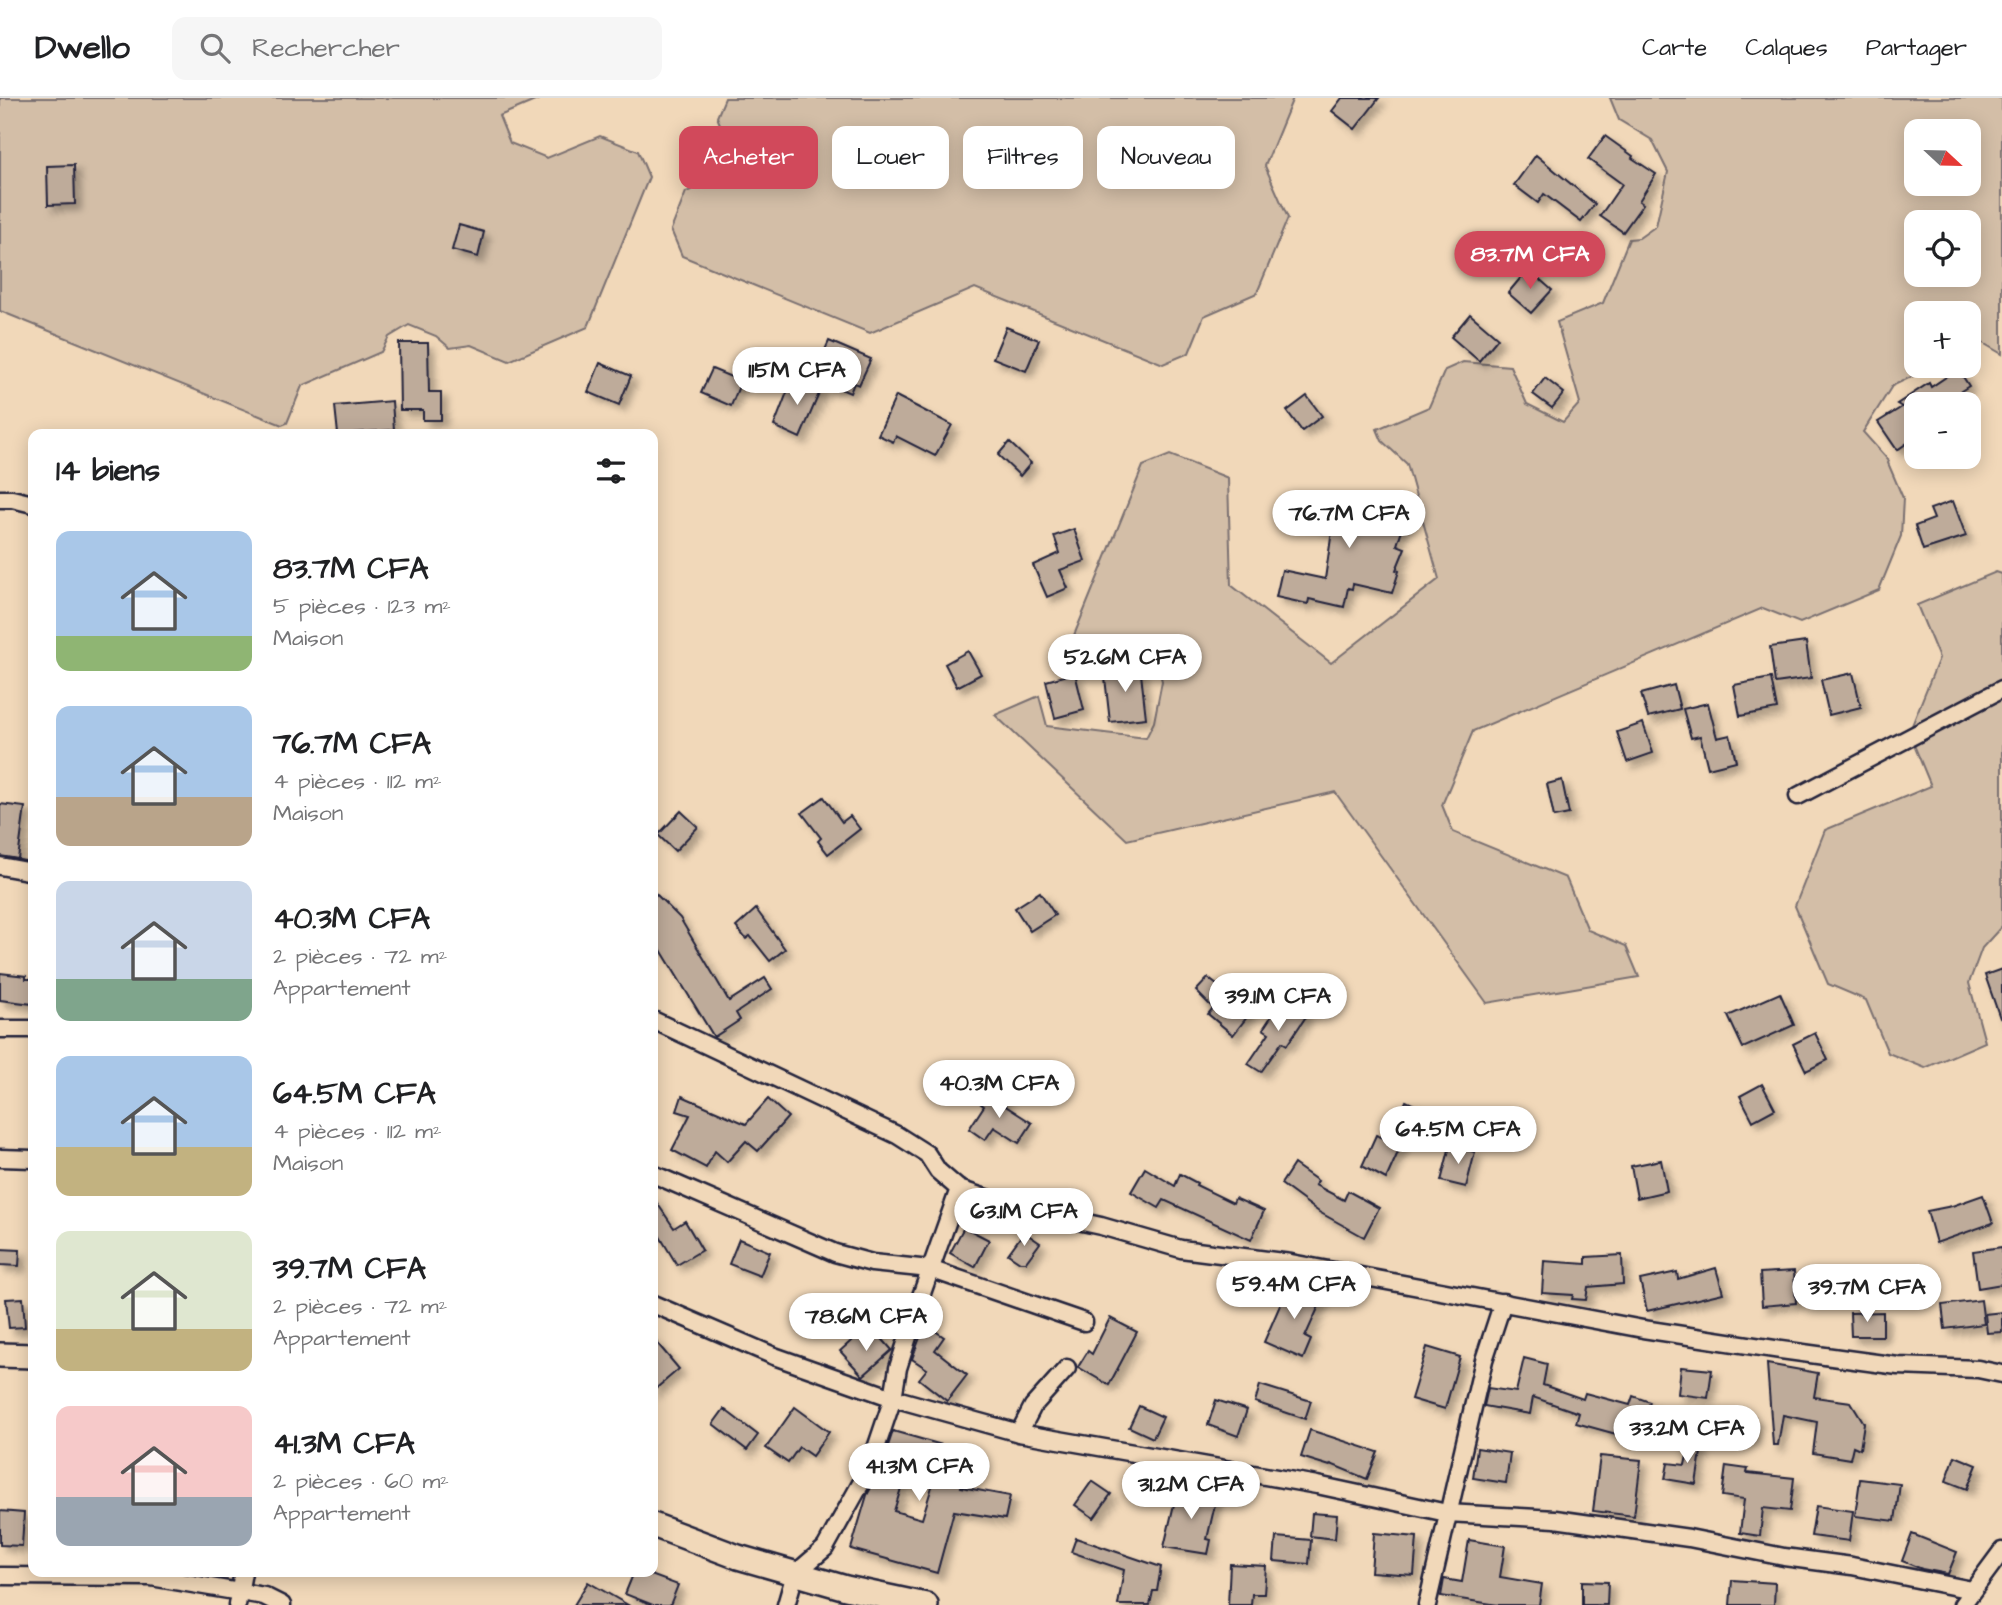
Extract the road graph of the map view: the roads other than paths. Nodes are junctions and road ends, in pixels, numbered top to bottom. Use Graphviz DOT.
graph roads {
  1 [pos="0,499"];
  2 [pos="28,503"];
  3 [pos="2002,689"];
  4 [pos="1798,796"];
  5 [pos="0,866"];
  6 [pos="28,871"];
  7 [pos="658,1022"];
  8 [pos="28,1029"];
  9 [pos="0,1030"];
  10 [pos="0,1158"];
  11 [pos="28,1159"];
  12 [pos="658,1176"];
  13 [pos="960,1189"];
  14 [pos="930,1269"];
  15 [pos="1503,1301"];
  16 [pos="658,1306"];
  17 [pos="1084,1322"];
  18 [pos="0,1355"];
  19 [pos="28,1356"];
  20 [pos="1067,1368"];
  21 [pos="2002,1374"];
  22 [pos="893,1398"];
  23 [pos="1020,1433"];
  24 [pos="1447,1513"];
  25 [pos="658,1527"];
  26 [pos="2002,1551"];
  27 [pos="795,1574"];
  28 [pos="0,1576"];
  29 [pos="28,1576"];
  30 [pos="151,1577"];
  31 [pos="242,1577"];
  32 [pos="1972,1590"];
  33 [pos="239,1598"];
  34 [pos="282,1605"];
  35 [pos="786,1605"];
  36 [pos="926,1605"];
  37 [pos="1427,1605"];
  38 [pos="1962,1605"];
  1 -- 2 [label="street"];
  3 -- 4 [label="street"];
  5 -- 6 [label="street"];
  7 -- 13 [label="street"];
  8 -- 9 [label="street"];
  10 -- 11 [label="street"];
  12 -- 14 [label="street"];
  13 -- 14 [label="street"];
  13 -- 15 [label="street"];
  14 -- 17 [label="street"];
  14 -- 22 [label="street"];
  15 -- 21 [label="street"];
  15 -- 24 [label="street"];
  16 -- 22 [label="street"];
  18 -- 19 [label="main road"];
  20 -- 23 [label="street"];
  22 -- 23 [label="street"];
  22 -- 27 [label="street"];
  23 -- 24 [label="street"];
  24 -- 32 [label="street"];
  24 -- 37 [label="street"];
  25 -- 27 [label="main road"];
  26 -- 32 [label="street"];
  27 -- 35 [label="street"];
  27 -- 36 [label="main road"];
  28 -- 29 [label="street"];
  30 -- 33 [label="street"];
  31 -- 33 [label="street"];
  32 -- 38 [label="street"];
  33 -- 34 [label="street"];
}
